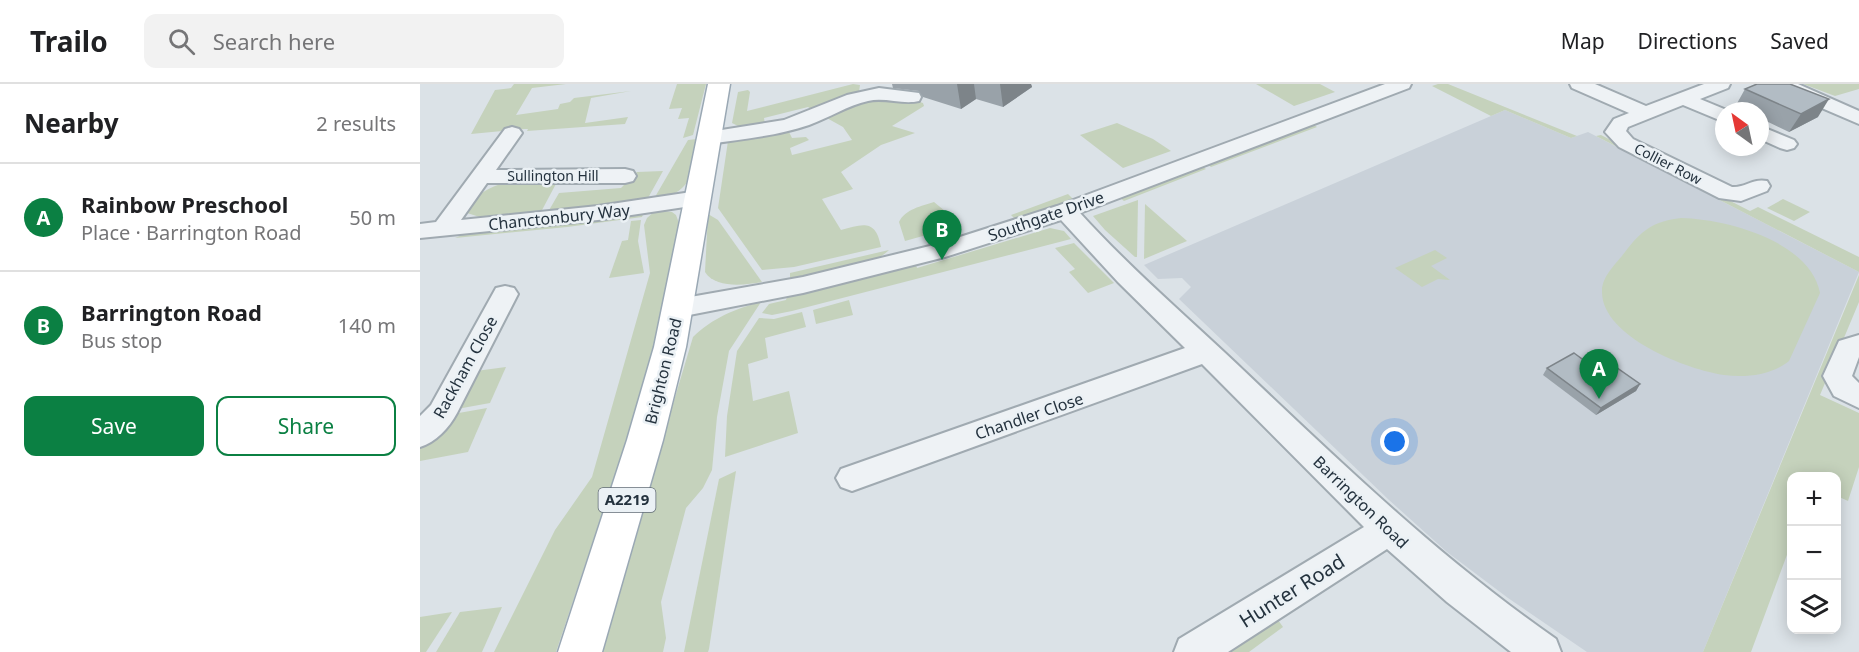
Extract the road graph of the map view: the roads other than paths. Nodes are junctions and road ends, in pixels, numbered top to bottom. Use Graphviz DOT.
graph roads {
  1 [pos="719,84"];
  2 [pos="1402,84"];
  3 [pos="1579,84"];
  4 [pos="1721,84"];
  5 [pos="1782,84"];
  6 [pos="912,97"];
  7 [pos="1684,99"];
  8 [pos="1859,99"];
  9 [pos="1834,106"];
  10 [pos="1645,113"];
  11 [pos="1715,113"];
  12 [pos="1859,118"];
  13 [pos="512,133"];
  14 [pos="1769,136"];
  15 [pos="709,138"];
  16 [pos="1787,144"];
  17 [pos="625,176"];
  18 [pos="481,177"];
  19 [pos="1759,186"];
  20 [pos="698,198"];
  21 [pos="1065,211"];
  22 [pos="431,230"];
  23 [pos="505,294"];
  24 [pos="679,308"];
  25 [pos="1859,345"];
  26 [pos="1205,350"];
  27 [pos="1859,397"];
  28 [pos="420,435"];
  29 [pos="852,477"];
  30 [pos="1389,529"];
  31 [pos="580,652"];
  32 [pos="1193,652"];
  33 [pos="1542,652"];
  1 -- 15 [label="main road, Brighton Road / A2219"];
  2 -- 21 [label="street, Southgate Drive"];
  3 -- 10 [label="street"];
  4 -- 7 [label="street, Collier Row"];
  5 -- 9 [label="street"];
  6 -- 15 [label="street"];
  7 -- 10 [label="street, Collier Row"];
  7 -- 11 [label="street"];
  8 -- 9 [label="street"];
  9 -- 12 [label="street"];
  10 -- 19 [label="street, Collier Row"];
  13 -- 18 [label="street, Sullington Hill"];
  14 -- 16 [label="street"];
  15 -- 20 [label="main road, Brighton Road / A2219"];
  17 -- 18 [label="street, Sullington Hill"];
  18 -- 22 [label="street, Sullington Hill"];
  20 -- 22 [label="street, Chanctonbury Way"];
  20 -- 24 [label="main road, Brighton Road / A2219"];
  21 -- 24 [label="street, Southgate Drive"];
  21 -- 26 [label="street, Barrington Road"];
  23 -- 28 [label="street, Rackham Close"];
  24 -- 31 [label="main road, Brighton Road / A2219"];
  25 -- 27 [label="street"];
  26 -- 29 [label="street, Chandler Close"];
  26 -- 30 [label="street, Barrington Road"];
  30 -- 32 [label="street, Hunter Road"];
  30 -- 33 [label="street, Barrington Road"];
}
